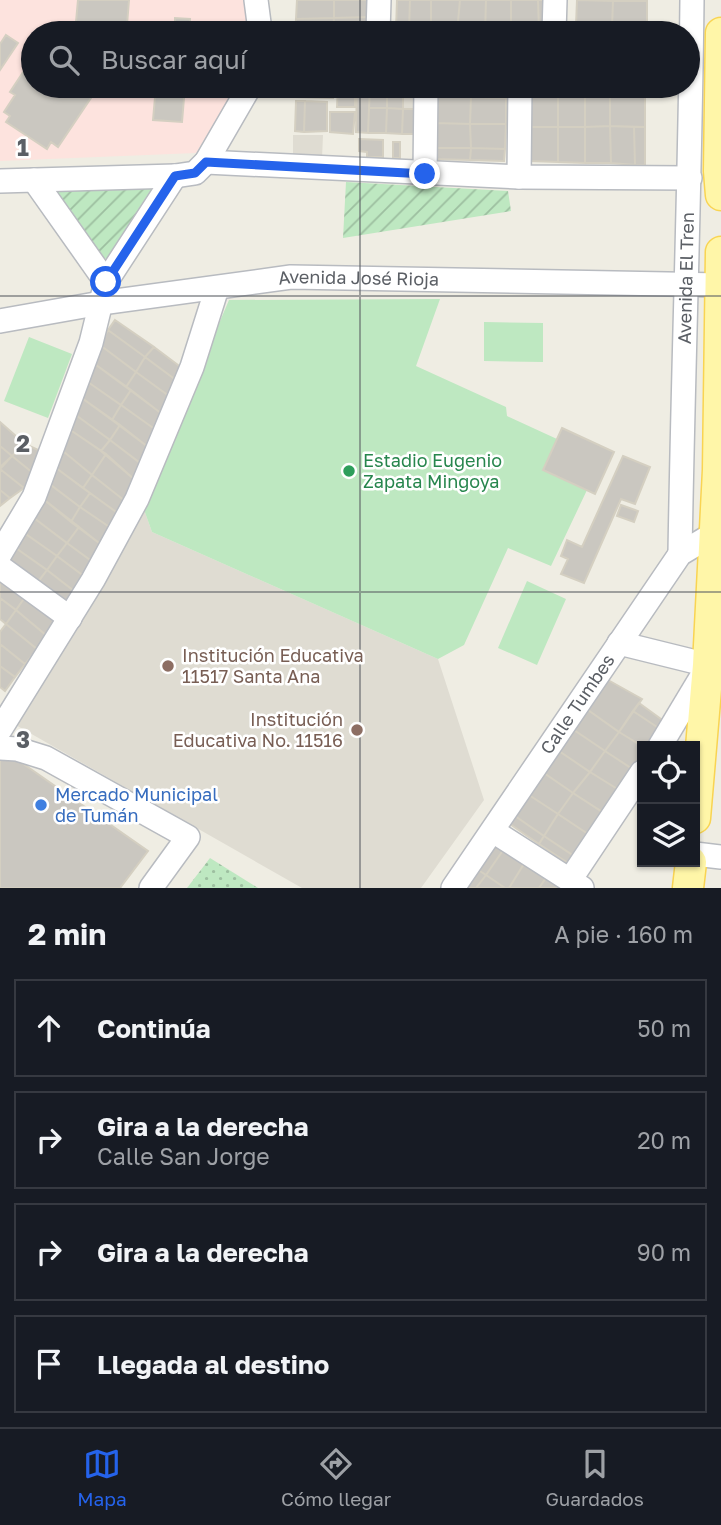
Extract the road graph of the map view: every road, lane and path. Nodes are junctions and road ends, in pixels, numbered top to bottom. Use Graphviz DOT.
graph roads {
  1 [pos="256,0"];
  2 [pos="379,0"];
  3 [pos="555,0"];
  4 [pos="692,0"];
  5 [pos="259,21"];
  6 [pos="378,21"];
  7 [pos="554,21"];
  8 [pos="692,21"];
  9 [pos="721,33"];
  10 [pos="242,98"];
  11 [pos="426,98"];
  12 [pos="520,98"];
  13 [pos="691,98"];
  14 [pos="192,170"];
  15 [pos="425,174"];
  16 [pos="519,177"];
  17 [pos="690,178"];
  18 [pos="720,179"];
  19 [pos="34,180"];
  20 [pos="0,181"];
  21 [pos="721,252"];
  22 [pos="685,285"];
  23 [pos="721,285"];
  24 [pos="217,288"];
  25 [pos="104,293"];
  26 [pos="0,321"];
  27 [pos="720,470"];
  28 [pos="715,533"];
  29 [pos="0,554"];
  30 [pos="680,554"];
  31 [pos="0,566"];
  32 [pos="717,569"];
  33 [pos="69,618"];
  34 [pos="619,643"];
  35 [pos="714,665"];
  36 [pos="0,730"];
  37 [pos="663,741"];
  38 [pos="0,748"];
  39 [pos="637,780"];
  40 [pos="697,804"];
  41 [pos="493,831"];
  42 [pos="700,855"];
  43 [pos="721,857"];
  44 [pos="690,867"];
  45 [pos="576,884"];
  46 [pos="151,888"];
  47 [pos="453,888"];
  48 [pos="688,888"];
  1 -- 5 [label="street"];
  2 -- 6 [label="street"];
  3 -- 7 [label="street"];
  4 -- 8 [label="street, Avenida El Tren"];
  9 -- 18 [label="main road"];
  10 -- 14 [label="street"];
  11 -- 15 [label="street"];
  12 -- 16 [label="street"];
  13 -- 17 [label="street, Avenida El Tren"];
  14 -- 15 [label="street"];
  14 -- 19 [label="street"];
  14 -- 25 [label="street"];
  15 -- 16 [label="street"];
  16 -- 17 [label="street"];
  17 -- 22 [label="street, Avenida El Tren"];
  19 -- 20 [label="street"];
  19 -- 25 [label="street"];
  21 -- 23 [label="main road, Avenida El Tren"];
  22 -- 23 [label="street, Avenida José Rioja"];
  22 -- 24 [label="street, Avenida José Rioja"];
  22 -- 30 [label="street, Avenida El Tren"];
  23 -- 27 [label="main road, Avenida El Tren"];
  24 -- 25 [label="street, Avenida José Rioja"];
  24 -- 33 [label="street"];
  25 -- 26 [label="street, Avenida José Rioja"];
  25 -- 29 [label="street"];
  27 -- 28 [label="main road, Avenida El Tren"];
  28 -- 30 [label="street, Calle Tumbes"];
  28 -- 32 [label="main road, Avenida El Tren"];
  30 -- 34 [label="street, Calle Tumbes"];
  31 -- 33 [label="street"];
  32 -- 35 [label="main road, Avenida El Tren"];
  33 -- 36 [label="street"];
  34 -- 35 [label="street"];
  34 -- 41 [label="street, Calle Tumbes"];
  35 -- 37 [label="street"];
  35 -- 40 [label="main road, Avenida El Tren"];
  38 -- 46 [label="street"];
  39 -- 45 [label="street"];
  41 -- 45 [label="street"];
  41 -- 47 [label="street, Calle Tumbes"];
  42 -- 43 [label="street"];
  44 -- 48 [label="main road"];
}
